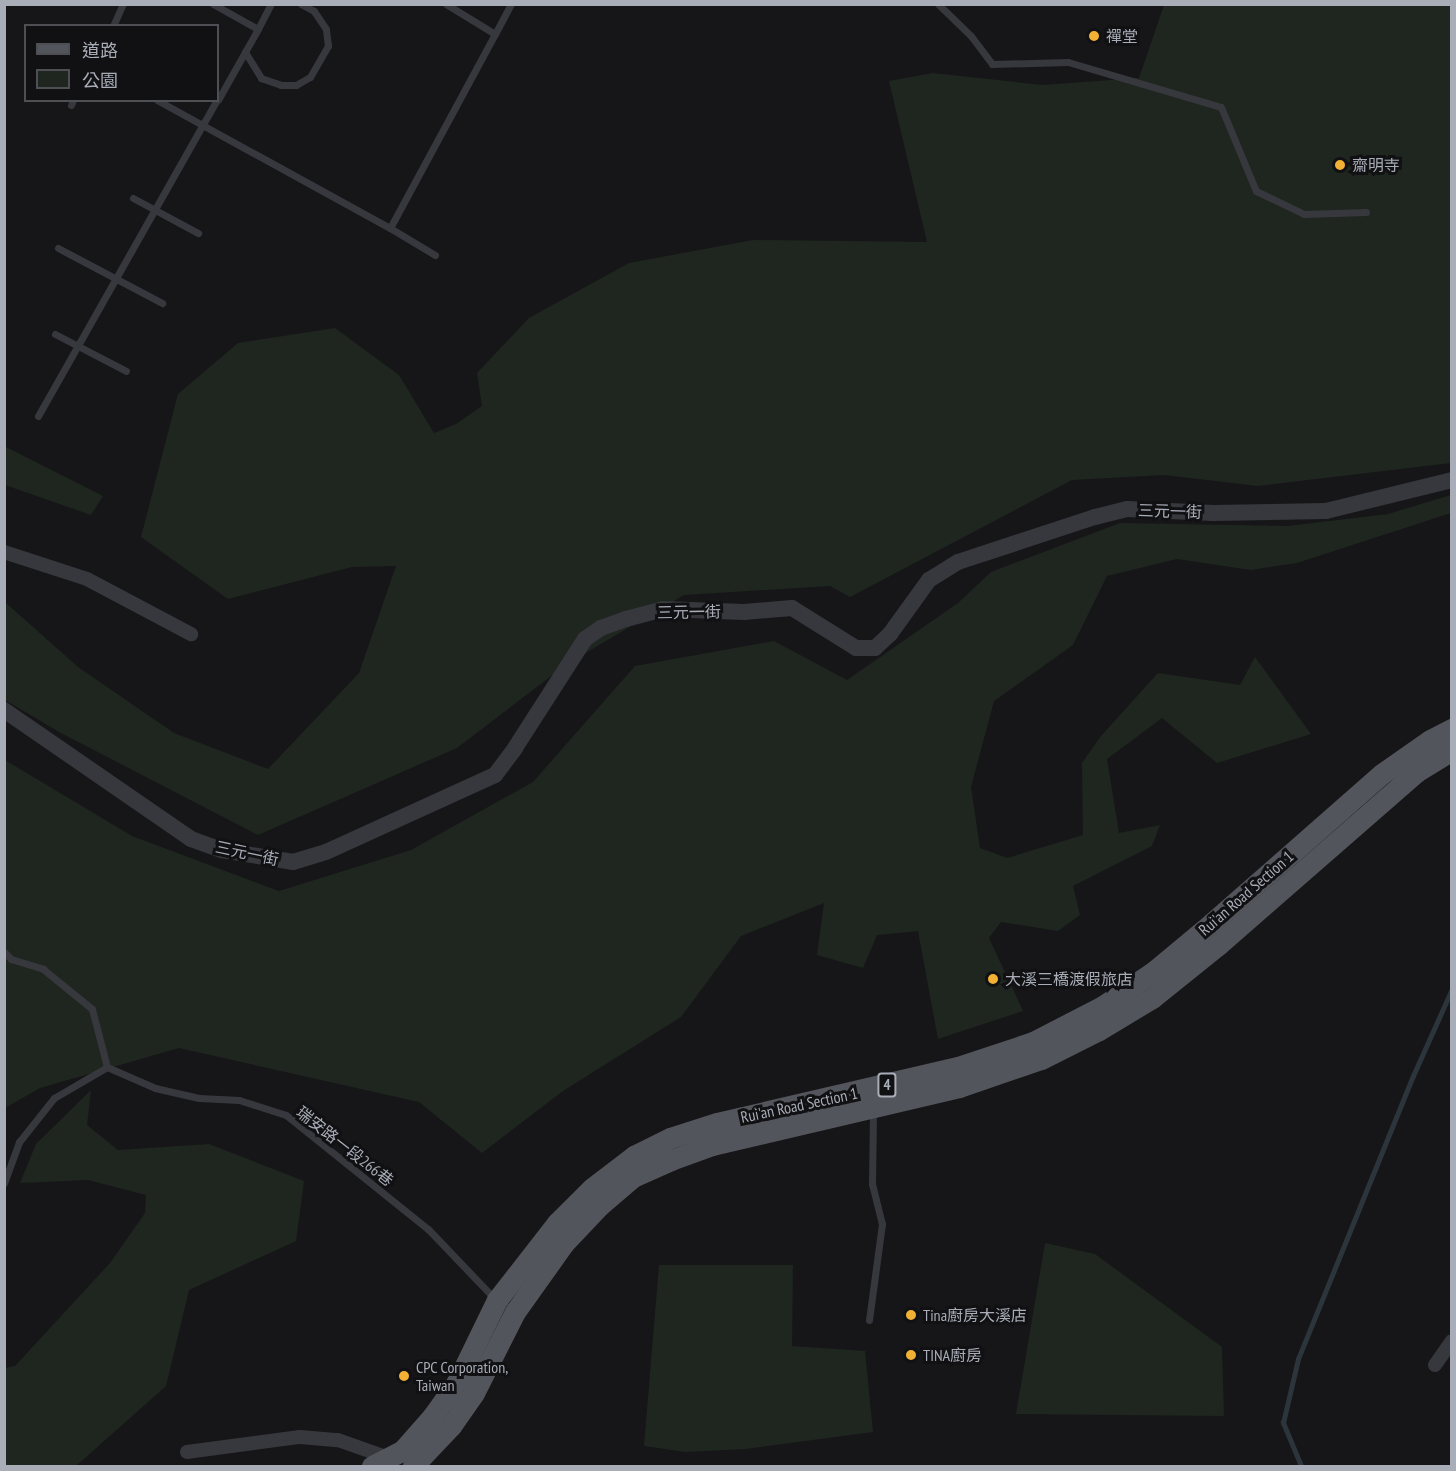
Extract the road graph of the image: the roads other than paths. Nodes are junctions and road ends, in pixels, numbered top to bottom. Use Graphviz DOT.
graph roads {
  1 [pos="123,4"];
  2 [pos="213,4"];
  3 [pos="279,4"];
  4 [pos="301,4"];
  5 [pos="446,4"];
  6 [pos="512,4"];
  7 [pos="938,4"];
  8 [pos="270,5"];
  9 [pos="113,24"];
  10 [pos="258,28"];
  11 [pos="495,34"];
  12 [pos="245,52"];
  13 [pos="219,97"];
  14 [pos="162,102"];
  15 [pos="216,102"];
  16 [pos="203,125"];
  17 [pos="133,198"];
  18 [pos="155,210"];
  19 [pos="1366,212"];
  20 [pos="390,228"];
  21 [pos="198,233"];
  22 [pos="58,248"];
  23 [pos="435,255"];
  24 [pos="116,279"];
  25 [pos="162,303"];
  26 [pos="56,334"];
  27 [pos="78,346"];
  28 [pos="126,371"];
  29 [pos="38,416"];
  30 [pos="1452,480"];
  31 [pos="4,552"];
  32 [pos="191,634"];
  33 [pos="4,710"];
  34 [pos="1452,729"];
  35 [pos="1452,750"];
  36 [pos="4,951"];
  37 [pos="107,1067"];
  38 [pos="871,1098"];
  39 [pos="4,1183"];
  40 [pos="497,1300"];
  41 [pos="869,1320"];
  42 [pos="1452,1341"];
  43 [pos="1452,1358"];
  44 [pos="187,1452"];
  45 [pos="396,1462"];
  1 -- 9 [label="lane"];
  2 -- 10 [label="lane"];
  3 -- 8 [label="lane"];
  4 -- 12 [label="lane"];
  5 -- 11 [label="lane"];
  6 -- 11 [label="lane"];
  7 -- 19 [label="lane"];
  8 -- 10 [label="lane"];
  10 -- 12 [label="lane"];
  11 -- 20 [label="lane"];
  12 -- 13 [label="lane"];
  14 -- 16 [label="lane"];
  15 -- 16 [label="lane"];
  16 -- 18 [label="lane"];
  16 -- 20 [label="lane"];
  17 -- 18 [label="lane"];
  18 -- 21 [label="lane"];
  18 -- 24 [label="lane"];
  20 -- 23 [label="lane"];
  22 -- 24 [label="lane"];
  24 -- 25 [label="lane"];
  24 -- 27 [label="lane"];
  26 -- 27 [label="lane"];
  27 -- 28 [label="lane"];
  27 -- 29 [label="lane"];
  30 -- 33 [label="street, 三元一街"];
  31 -- 32 [label="street"];
  34 -- 38 [label="main road, Rui'an Road Section 1 / 4"];
  35 -- 38 [label="main road, Rui'an Road Section 1 / 4"];
  36 -- 37 [label="lane"];
  37 -- 39 [label="lane"];
  37 -- 40 [label="lane, 瑞安路一段266巷"];
  38 -- 40 [label="main road, Rui'an Road Section 1 / 4"];
  38 -- 41 [label="lane"];
  38 -- 45 [label="main road, Rui'an Road Section 1 / 4"];
  40 -- 45 [label="main road, Rui'an Road Section 1 / 4"];
  42 -- 43 [label="street"];
  44 -- 45 [label="street"];
}
